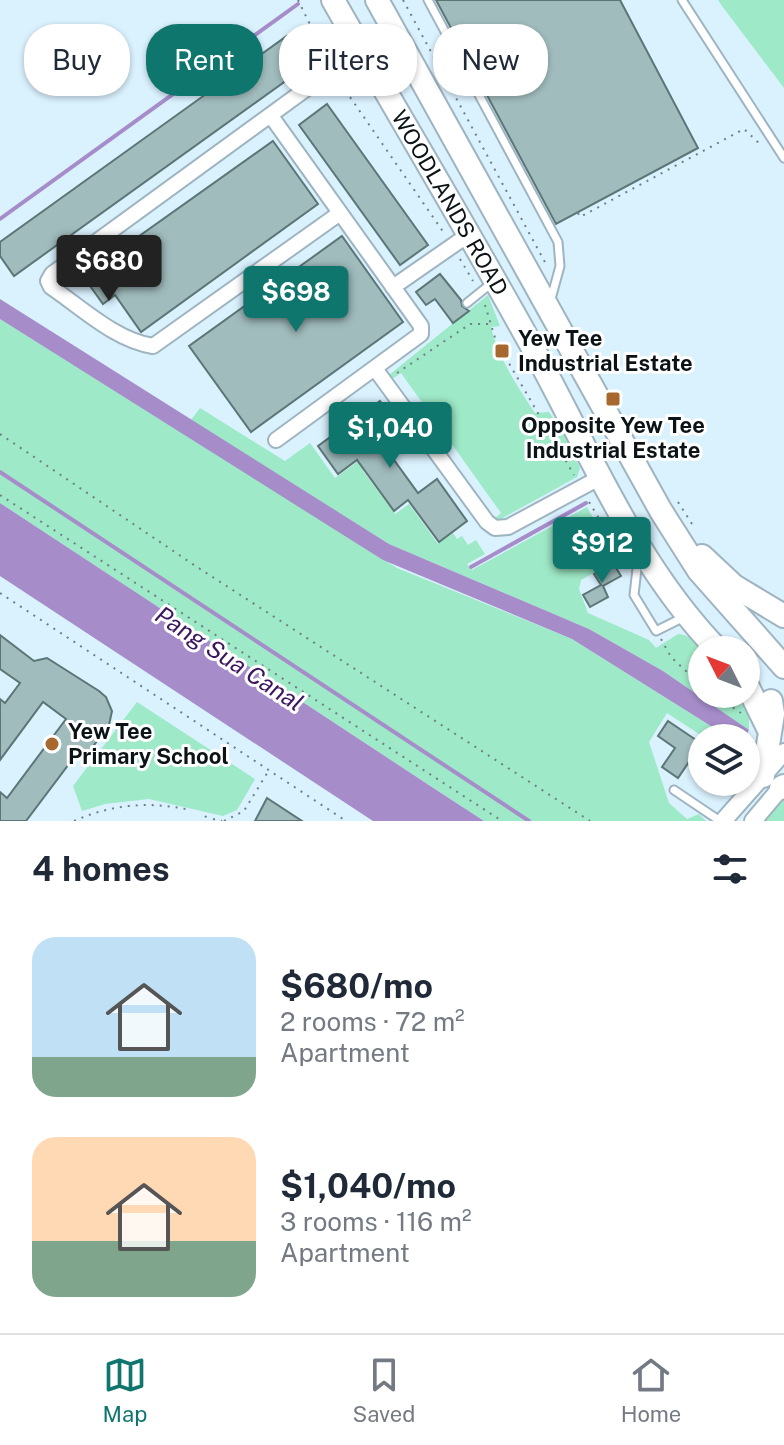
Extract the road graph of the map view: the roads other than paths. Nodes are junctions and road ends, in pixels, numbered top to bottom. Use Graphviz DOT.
graph roads {
  1 [pos="333,0"];
  2 [pos="377,0"];
  3 [pos="428,0"];
  4 [pos="682,0"];
  5 [pos="347,24"];
  6 [pos="298,96"];
  7 [pos="385,96"];
  8 [pos="271,116"];
  9 [pos="784,158"];
  10 [pos="340,213"];
  11 [pos="460,240"];
  12 [pos="393,287"];
  13 [pos="487,287"];
  14 [pos="467,303"];
  15 [pos="549,313"];
  16 [pos="380,376"];
  17 [pos="276,440"];
  18 [pos="601,477"];
  19 [pos="666,503"];
  20 [pos="633,534"];
  21 [pos="688,616"];
  22 [pos="784,616"];
  23 [pos="706,636"];
  24 [pos="784,667"];
  25 [pos="760,692"];
  26 [pos="760,707"];
  27 [pos="778,707"];
  28 [pos="777,744"];
  29 [pos="778,784"];
  30 [pos="674,790"];
  31 [pos="722,821"];
  32 [pos="753,821"];
  1 -- 5 [label="main road, WOODLANDS ROAD"];
  2 -- 15 [label="main road, WOODLANDS ROAD"];
  3 -- 15 [label="lane"];
  4 -- 9 [label="lane"];
  6 -- 8 [label="street"];
  7 -- 11 [label="main road, WOODLANDS ROAD"];
  8 -- 10 [label="street"];
  8 -- 10 [label="street"];
  10 -- 12 [label="street"];
  11 -- 12 [label="street"];
  11 -- 13 [label="main road, WOODLANDS ROAD"];
  12 -- 16 [label="street"];
  13 -- 14 [label="lane"];
  13 -- 18 [label="main road, WOODLANDS ROAD"];
  15 -- 19 [label="main road, WOODLANDS ROAD"];
  16 -- 17 [label="street"];
  16 -- 18 [label="street"];
  18 -- 20 [label="main road, WOODLANDS ROAD"];
  19 -- 22 [label="main road"];
  19 -- 24 [label="main road, WOODLANDS ROAD"];
  20 -- 21 [label="main road, WOODLANDS ROAD"];
  20 -- 21 [label="lane"];
  21 -- 23 [label="main road, WOODLANDS ROAD"];
  25 -- 27 [label="main road"];
  26 -- 28 [label="main road"];
  27 -- 28 [label="main road"];
  28 -- 29 [label="main road"];
  29 -- 31 [label="street"];
  29 -- 32 [label="street"];
  30 -- 31 [label="lane"];
}
